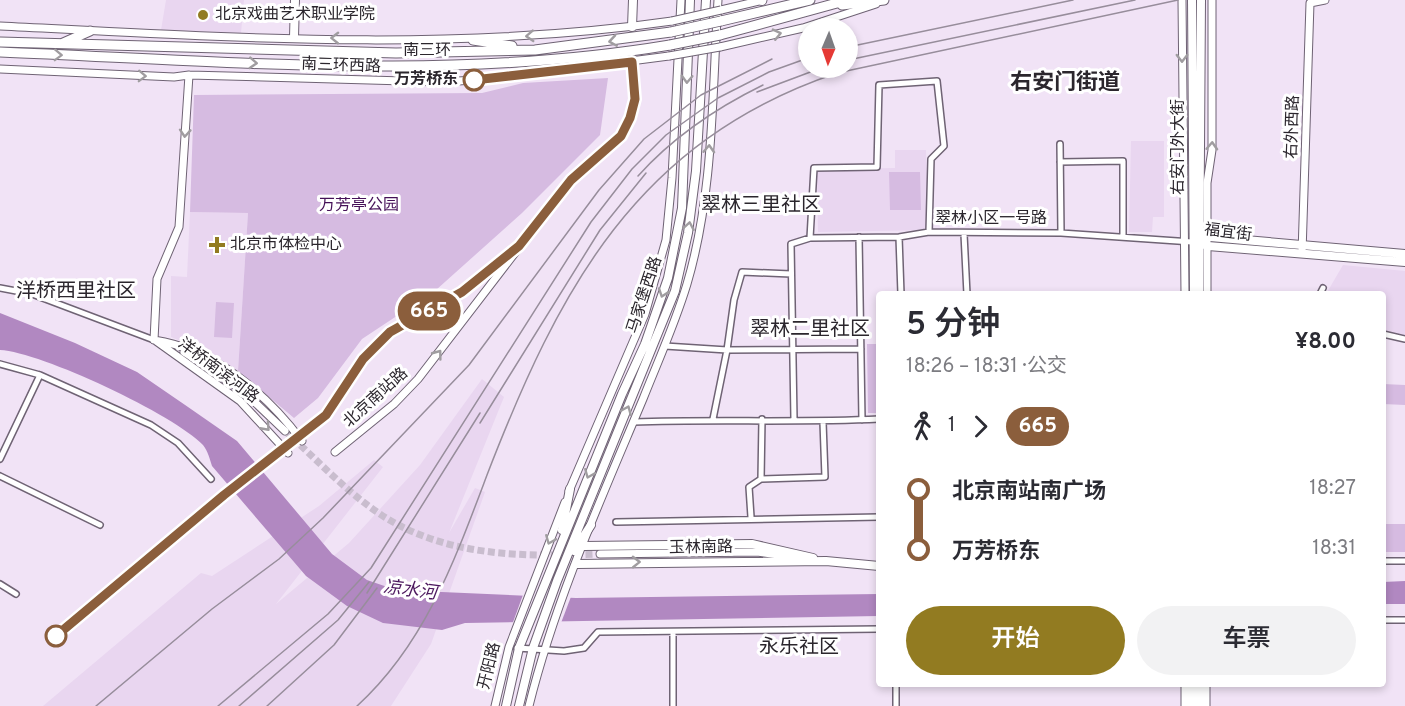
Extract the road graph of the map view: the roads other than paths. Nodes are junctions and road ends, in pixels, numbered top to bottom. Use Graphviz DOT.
graph roads {
  1 [pos="295,0"];
  2 [pos="633,0"];
  3 [pos="681,0"];
  4 [pos="690,0"];
  5 [pos="706,0"];
  6 [pos="718,0"];
  7 [pos="762,0"];
  8 [pos="810,0"];
  9 [pos="848,0"];
  10 [pos="886,0"];
  11 [pos="1182,0"];
  12 [pos="1192,0"];
  13 [pos="1201,0"];
  14 [pos="1212,0"];
  15 [pos="1325,0"];
  16 [pos="819,9"];
  17 [pos="0,26"];
  18 [pos="632,27"];
  19 [pos="90,31"];
  20 [pos="294,37"];
  21 [pos="473,40"];
  22 [pos="0,42"];
  23 [pos="61,44"];
  24 [pos="535,50"];
  25 [pos="0,52"];
  26 [pos="632,62"];
  27 [pos="0,69"];
  28 [pos="189,75"];
  29 [pos="1060,144"];
  30 [pos="1060,162"];
  31 [pos="929,232"];
  32 [pos="1061,233"];
  33 [pos="964,234"];
  34 [pos="859,237"];
  35 [pos="899,237"];
  36 [pos="1123,237"];
  37 [pos="810,238"];
  38 [pos="1197,240"];
  39 [pos="519,246"];
  40 [pos="1208,246"];
  41 [pos="1302,249"];
  42 [pos="1405,254"];
  43 [pos="1405,262"];
  44 [pos="791,274"];
  45 [pos="0,288"];
  46 [pos="901,291"];
  47 [pos="967,291"];
  48 [pos="1186,291"];
  49 [pos="1194,291"];
  50 [pos="1199,291"];
  51 [pos="1207,291"];
  52 [pos="1386,335"];
  53 [pos="1405,339"];
  54 [pos="154,340"];
  55 [pos="665,346"];
  56 [pos="861,349"];
  57 [pos="727,350"];
  58 [pos="792,351"];
  59 [pos="0,364"];
  60 [pos="40,375"];
  61 [pos="713,419"];
  62 [pos="762,419"];
  63 [pos="794,419"];
  64 [pos="876,419"];
  65 [pos="862,420"];
  66 [pos="634,422"];
  67 [pos="823,422"];
  68 [pos="285,431"];
  69 [pos="300,438"];
  70 [pos="335,452"];
  71 [pos="288,453"];
  72 [pos="0,459"];
  73 [pos="0,476"];
  74 [pos="211,479"];
  75 [pos="761,479"];
  76 [pos="570,489"];
  77 [pos="752,517"];
  78 [pos="876,517"];
  79 [pos="616,522"];
  80 [pos="100,525"];
  81 [pos="591,525"];
  82 [pos="584,546"];
  83 [pos="558,552"];
  84 [pos="600,554"];
  85 [pos="826,561"];
  86 [pos="1386,561"];
  87 [pos="1405,561"];
  88 [pos="565,564"];
  89 [pos="577,564"];
  90 [pos="876,566"];
  91 [pos="533,580"];
  92 [pos="544,581"];
  93 [pos="0,584"];
  94 [pos="15,594"];
  95 [pos="1386,620"];
  96 [pos="1405,620"];
  97 [pos="876,629"];
  98 [pos="673,633"];
  99 [pos="509,647"];
  100 [pos="519,648"];
  101 [pos="532,648"];
  102 [pos="543,649"];
  103 [pos="896,687"];
  104 [pos="1185,687"];
  105 [pos="1192,687"];
  106 [pos="1200,687"];
  107 [pos="1206,687"];
  108 [pos="495,706"];
  109 [pos="506,706"];
  110 [pos="519,706"];
  111 [pos="530,706"];
  112 [pos="673,706"];
  113 [pos="896,706"];
  114 [pos="1185,706"];
  115 [pos="1192,706"];
  116 [pos="1200,706"];
  117 [pos="1206,706"];
  1 -- 20 [label="main road"];
  2 -- 18 [label="main road"];
  3 -- 76 [label="street, 马家堡西路"];
  4 -- 83 [label="main road, 马家堡西路, one-way"];
  88 -- 5 [label="main road, 马家堡西路, one-way"];
  55 -- 6 [label="street, one-way"];
  7 -- 18 [label="street, 南三环西路, bridge"];
  8 -- 24 [label="highway, 南三环, one-way, bridge"];
  9 -- 16 [label="highway, 南三环"];
  10 -- 16 [label="highway"];
  26 -- 10 [label="street, 南三环西路, one-way, bridge"];
  11 -- 38 [label="street, one-way"];
  12 -- 38 [label="main road, 右安门外大街"];
  13 -- 38 [label="main road, 右安门外大街"];
  38 -- 14 [label="street, one-way"];
  15 -- 41 [label="street, 右外西路"];
  25 -- 16 [label="highway, 南三环, one-way, bridge"];
  17 -- 19 [label="street, 南三环西路"];
  18 -- 21 [label="street, 南三环西路, one-way"];
  19 -- 20 [label="street, 南三环西路"];
  19 -- 23 [label="highway"];
  21 -- 20 [label="street, 南三环西路, one-way"];
  21 -- 24 [label="highway"];
  22 -- 23 [label="highway, 南三环"];
  23 -- 24 [label="highway, 南三环"];
  26 -- 28 [label="street, 南三环西路"];
  26 -- 39 [label="street, 北京南站路"];
  27 -- 28 [label="street, 南三环西路, one-way"];
  28 -- 54 [label="street, one-way"];
  29 -- 30 [label="street"];
  30 -- 32 [label="street"];
  30 -- 36 [label="street"];
  31 -- 33 [label="street, 翠林小区一号路"];
  31 -- 35 [label="street, 翠林小区一号路"];
  31 -- 37 [label="street"];
  32 -- 33 [label="street, 翠林小区一号路"];
  32 -- 36 [label="street, 翠林小区一号路"];
  33 -- 47 [label="street"];
  34 -- 35 [label="street, 翠林小区一号路"];
  34 -- 37 [label="street, 翠林小区一号路"];
  34 -- 56 [label="street"];
  35 -- 46 [label="street"];
  36 -- 38 [label="street, 翠林小区一号路"];
  37 -- 44 [label="street, 翠林小区一号路"];
  38 -- 40 [label="main road, 福宜街"];
  38 -- 41 [label="main road, 福宜街"];
  38 -- 48 [label="street"];
  38 -- 49 [label="main road, 右安门外大街"];
  38 -- 50 [label="main road, 右安门外大街"];
  39 -- 69 [label="street, 北京南站路"];
  70 -- 39 [label="street, 北京南站路, one-way"];
  40 -- 41 [label="main road, 福宜街"];
  40 -- 51 [label="street"];
  41 -- 42 [label="main road, 福宜街"];
  41 -- 43 [label="main road, 福宜街"];
  44 -- 57 [label="street"];
  44 -- 58 [label="street"];
  45 -- 54 [label="street, 洋桥南滨河路"];
  52 -- 53 [label="street"];
  54 -- 68 [label="street, 洋桥南滨河路"];
  54 -- 69 [label="street, 洋桥南滨河路"];
  54 -- 71 [label="street, 洋桥南滨河路, one-way"];
  55 -- 57 [label="street"];
  55 -- 66 [label="street"];
  56 -- 58 [label="street"];
  56 -- 65 [label="street"];
  57 -- 58 [label="street"];
  57 -- 61 [label="street"];
  58 -- 63 [label="street"];
  59 -- 60 [label="street"];
  60 -- 72 [label="street"];
  60 -- 74 [label="street"];
  61 -- 62 [label="street"];
  61 -- 66 [label="street"];
  62 -- 63 [label="street"];
  62 -- 75 [label="street"];
  63 -- 67 [label="street"];
  64 -- 65 [label="street"];
  65 -- 67 [label="street"];
  66 -- 81 [label="street"];
  67 -- 75 [label="street"];
  73 -- 80 [label="street"];
  75 -- 77 [label="street"];
  76 -- 83 [label="main road"];
  76 -- 91 [label="street, 马家堡西路, one-way"];
  77 -- 78 [label="street"];
  77 -- 79 [label="street"];
  81 -- 82 [label="street"];
  81 -- 88 [label="main road"];
  82 -- 85 [label="main road, 玉林南路"];
  82 -- 89 [label="street"];
  83 -- 92 [label="main road, 马家堡西路"];
  84 -- 85 [label="street, 玉林南路"];
  89 -- 85 [label="main road, 玉林南路, one-way"];
  85 -- 90 [label="main road, 玉林南路"];
  86 -- 87 [label="street"];
  88 -- 101 [label="main road, 马家堡西路"];
  89 -- 102 [label="street"];
  91 -- 99 [label="street, 开阳路"];
  92 -- 100 [label="main road, 开阳路"];
  93 -- 94 [label="street"];
  95 -- 96 [label="street"];
  97 -- 98 [label="street"];
  98 -- 102 [label="street"];
  98 -- 112 [label="street"];
  99 -- 100 [label="street"];
  99 -- 108 [label="street, 开阳路"];
  100 -- 101 [label="street"];
  100 -- 109 [label="main road, 开阳路"];
  101 -- 102 [label="street"];
  101 -- 110 [label="main road"];
  102 -- 111 [label="street"];
  103 -- 113 [label="street"];
  104 -- 114 [label="street"];
  105 -- 115 [label="main road"];
  106 -- 116 [label="main road"];
  107 -- 117 [label="street"];
}
